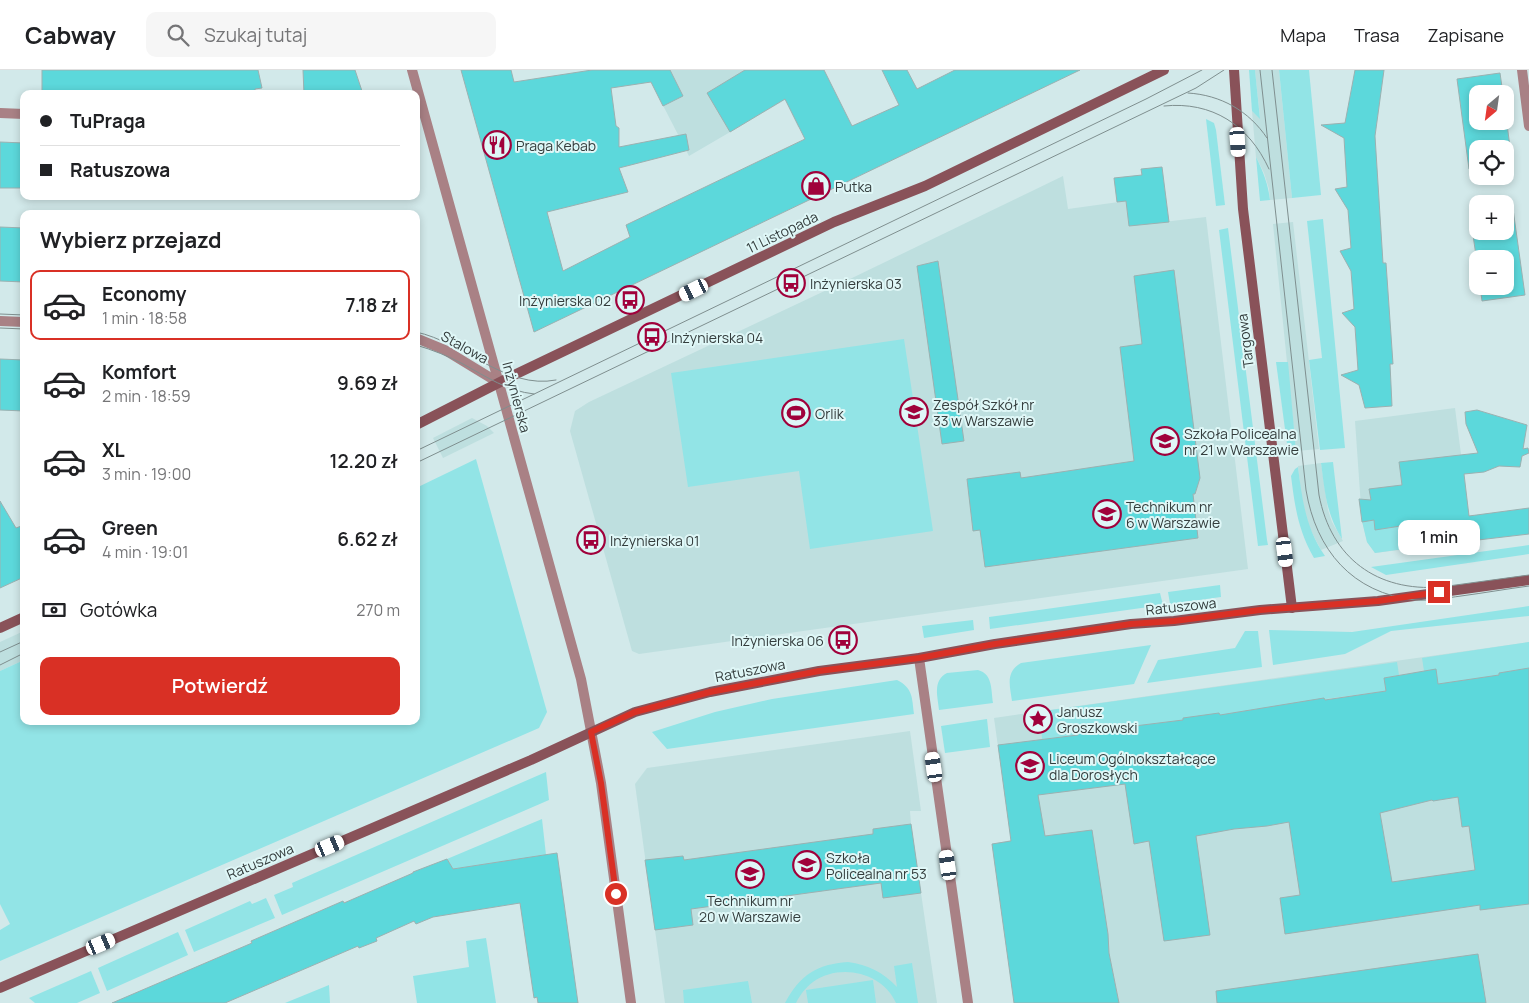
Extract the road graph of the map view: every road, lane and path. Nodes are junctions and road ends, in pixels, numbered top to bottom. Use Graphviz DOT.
graph roads {
  1 [pos="412,70"];
  2 [pos="1164,70"];
  3 [pos="1234,70"];
  4 [pos="1522,70"];
  5 [pos="416,90"];
  6 [pos="0,113"];
  7 [pos="20,114"];
  8 [pos="422,122"];
  9 [pos="1529,126"];
  10 [pos="0,321"];
  11 [pos="20,322"];
  12 [pos="420,340"];
  13 [pos="499,383"];
  14 [pos="420,423"];
  15 [pos="1529,580"];
  16 [pos="1292,608"];
  17 [pos="20,619"];
  18 [pos="0,628"];
  19 [pos="919,658"];
  20 [pos="591,732"];
  21 [pos="0,988"];
  22 [pos="631,1003"];
  23 [pos="968,1003"];
  1 -- 5 [label="street, Inżynierska"];
  2 -- 13 [label="street, 11 Listopada"];
  3 -- 16 [label="street, Targowa"];
  4 -- 9 [label="street"];
  6 -- 7 [label="street"];
  8 -- 13 [label="street, Inżynierska"];
  10 -- 11 [label="street"];
  12 -- 13 [label="street, Stalowa"];
  13 -- 14 [label="street, 11 Listopada"];
  13 -- 20 [label="street, Inżynierska"];
  15 -- 16 [label="street, Ratuszowa"];
  16 -- 19 [label="street, Ratuszowa"];
  17 -- 18 [label="street"];
  19 -- 20 [label="street, Ratuszowa"];
  19 -- 23 [label="street"];
  20 -- 21 [label="street, Ratuszowa"];
  20 -- 22 [label="street, Inżynierska"];
}
